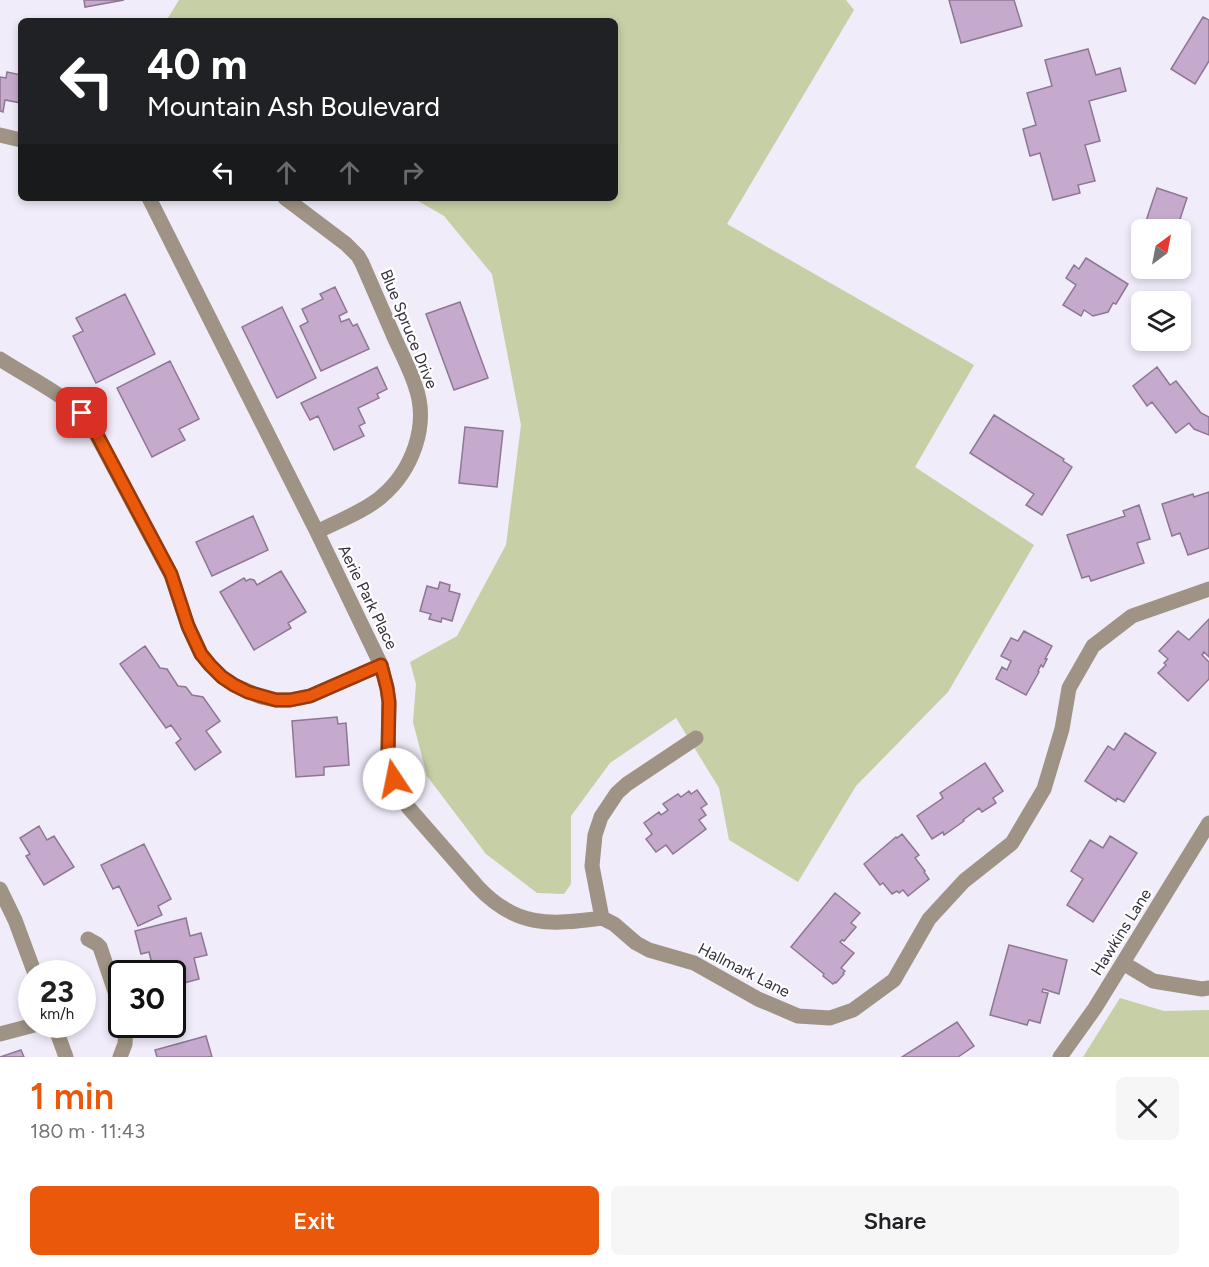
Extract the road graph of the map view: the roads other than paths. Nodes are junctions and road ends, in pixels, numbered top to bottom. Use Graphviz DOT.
graph roads {
  1 [pos="0,135"];
  2 [pos="18,139"];
  3 [pos="151,201"];
  4 [pos="289,201"];
  5 [pos="0,359"];
  6 [pos="317,532"];
  7 [pos="1209,589"];
  8 [pos="381,665"];
  9 [pos="696,738"];
  10 [pos="1209,823"];
  11 [pos="0,889"];
  12 [pos="602,918"];
  13 [pos="88,939"];
  14 [pos="30,960"];
  15 [pos="1123,963"];
  16 [pos="108,971"];
  17 [pos="1209,988"];
  18 [pos="18,1029"];
  19 [pos="0,1034"];
  20 [pos="59,1038"];
  21 [pos="125,1038"];
  22 [pos="66,1057"];
  23 [pos="120,1057"];
  24 [pos="1060,1057"];
  1 -- 2 [label="street"];
  3 -- 6 [label="street, Aerie Park Place"];
  4 -- 6 [label="street, Blue Spruce Drive"];
  5 -- 8 [label="street"];
  6 -- 8 [label="street, Aerie Park Place"];
  7 -- 12 [label="street, Hallmark Lane"];
  8 -- 12 [label="street, Aerie Park Place"];
  9 -- 12 [label="street"];
  10 -- 15 [label="street, Hawkins Lane"];
  11 -- 14 [label="street"];
  13 -- 16 [label="street"];
  15 -- 17 [label="street"];
  15 -- 24 [label="street, Hawkins Lane"];
  18 -- 19 [label="street"];
  20 -- 22 [label="street"];
  21 -- 23 [label="street"];
}
